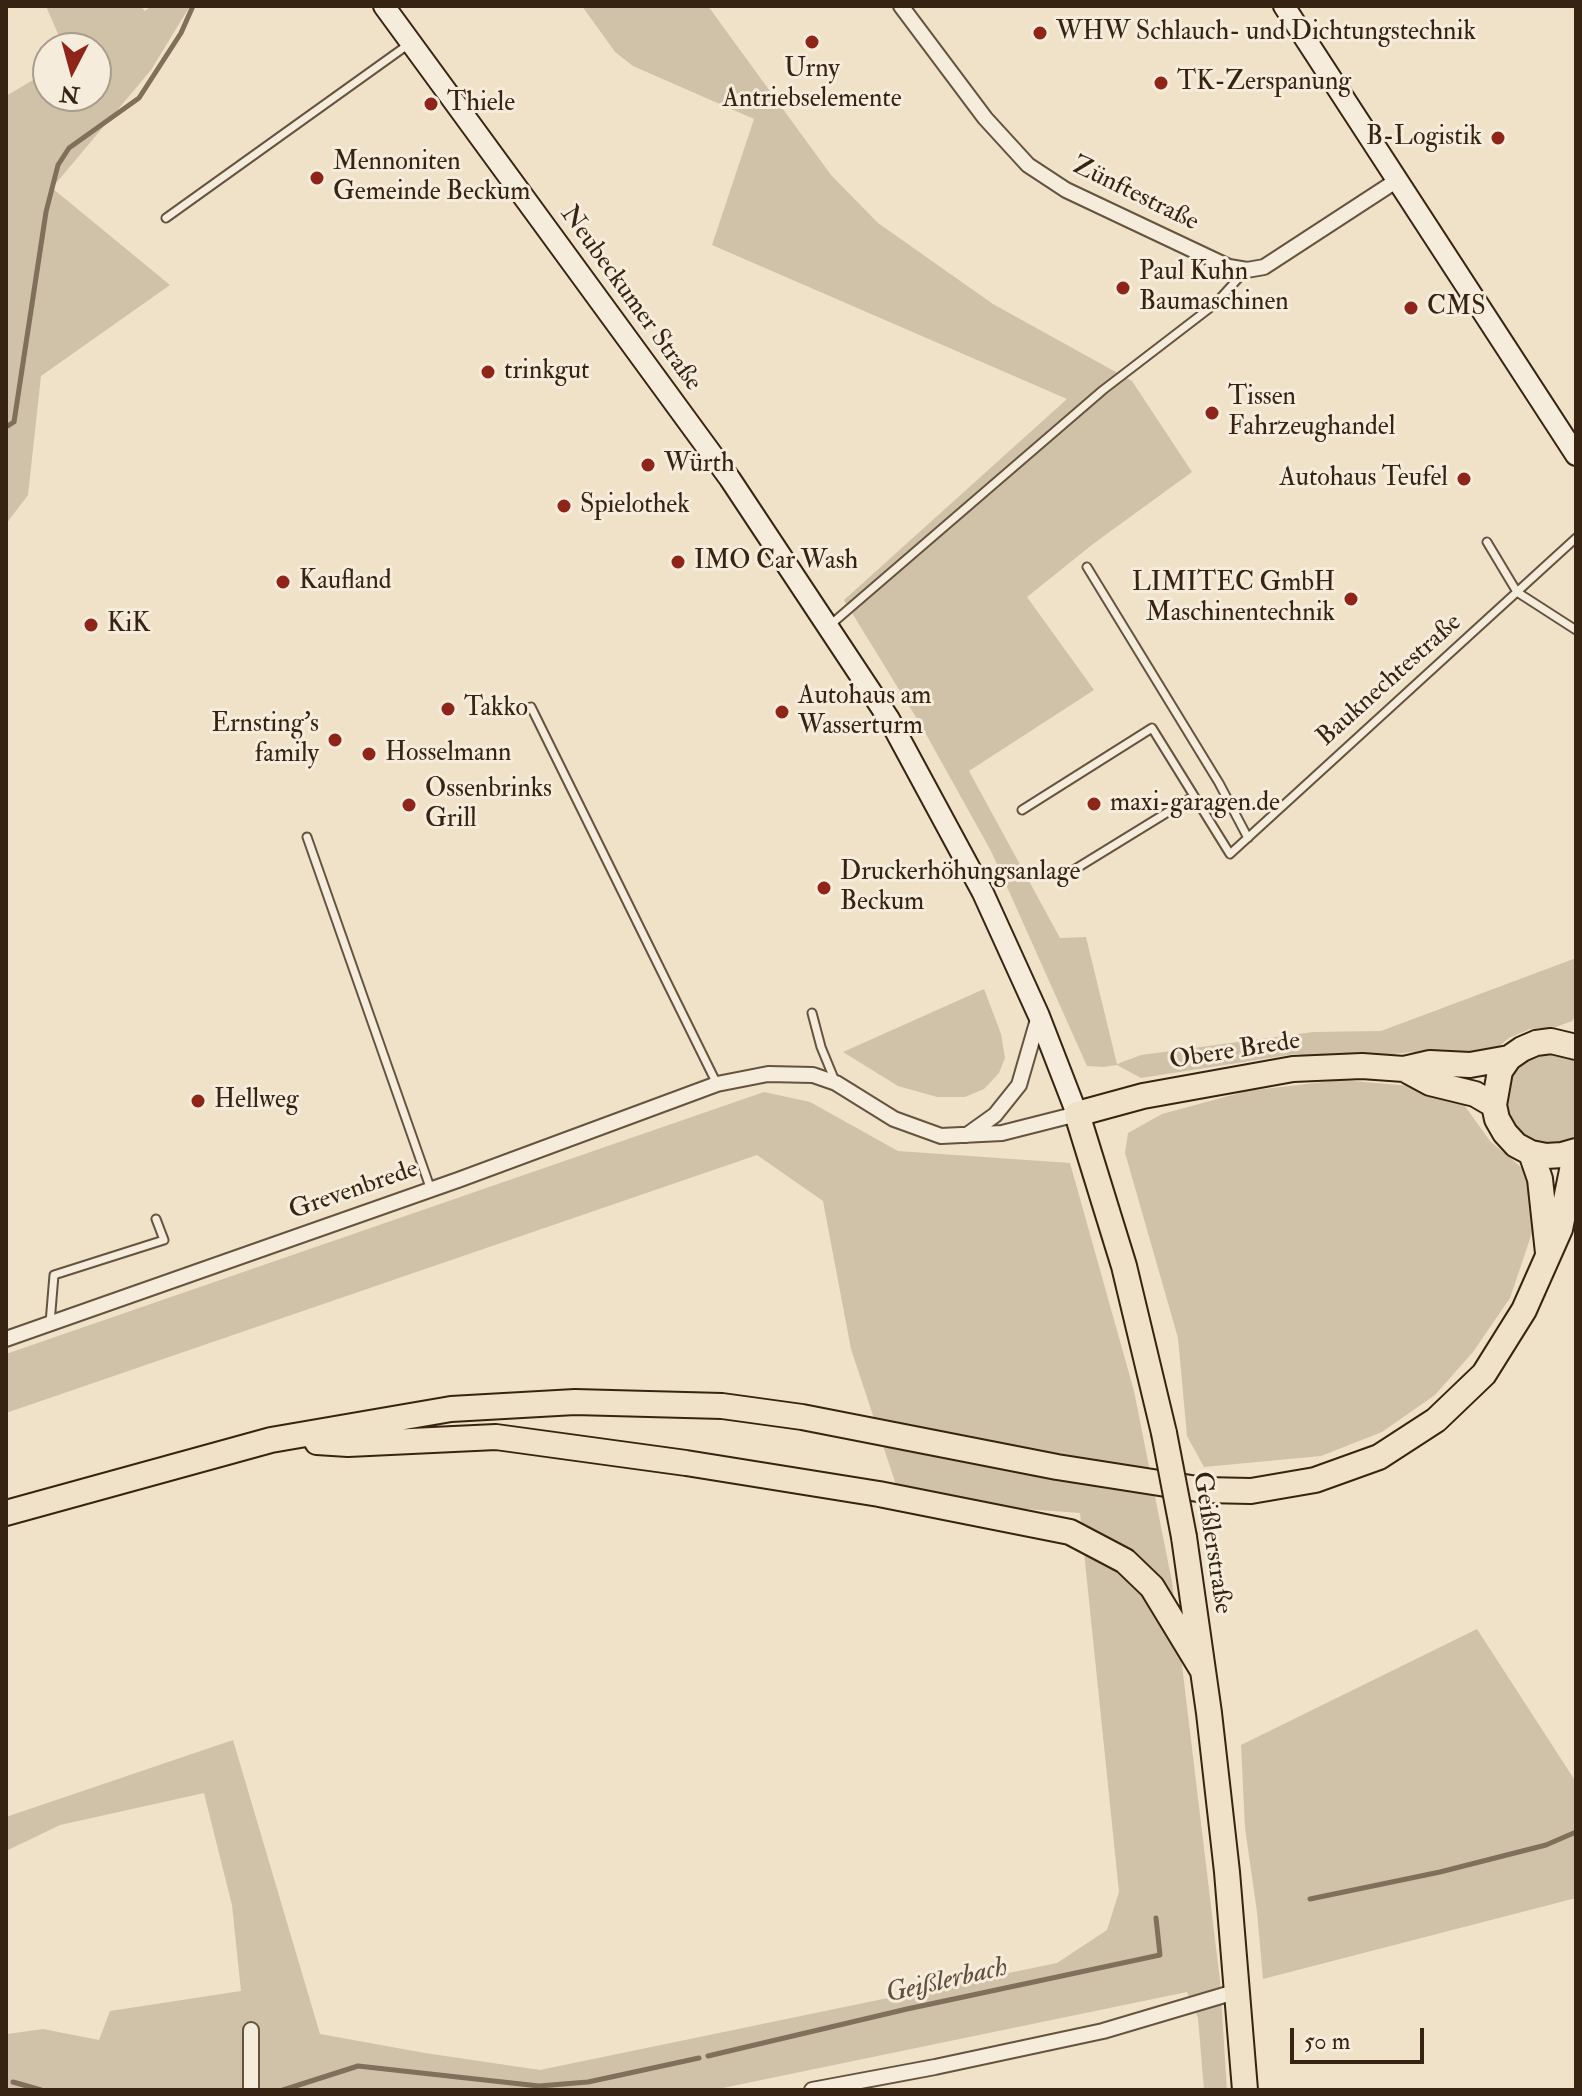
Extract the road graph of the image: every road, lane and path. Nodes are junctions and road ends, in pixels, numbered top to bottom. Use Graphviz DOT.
graph roads {
  1 [pos="384,6"];
  2 [pos="901,6"];
  3 [pos="1284,6"];
  4 [pos="411,43"];
  5 [pos="1399,179"];
  6 [pos="166,218"];
  7 [pos="1247,270"];
  8 [pos="1576,455"];
  9 [pos="1576,538"];
  10 [pos="1487,542"];
  11 [pos="1087,567"];
  12 [pos="1517,592"];
  13 [pos="829,626"];
  14 [pos="1576,630"];
  15 [pos="531,707"];
  16 [pos="1194,796"];
  17 [pos="1022,810"];
  18 [pos="307,837"];
  19 [pos="1248,838"];
  20 [pos="1059,879"];
  21 [pos="812,1013"];
  22 [pos="1039,1016"];
  23 [pos="1576,1047"];
  24 [pos="1509,1058"];
  25 [pos="1404,1069"];
  26 [pos="836,1083"];
  27 [pos="717,1084"];
  28 [pos="1494,1105"];
  29 [pos="1077,1114"];
  30 [pos="967,1135"];
  31 [pos="1576,1151"];
  32 [pos="1531,1153"];
  33 [pos="431,1190"];
  34 [pos="156,1219"];
  35 [pos="1548,1253"];
  36 [pos="50,1323"];
  37 [pos="6,1339"];
  38 [pos="271,1440"];
  39 [pos="6,1513"];
  40 [pos="1203,1671"];
  41 [pos="1238,1991"];
  42 [pos="251,2030"];
  43 [pos="251,2090"];
  44 [pos="812,2090"];
  45 [pos="1245,2090"];
  1 -- 4 [label="main road, Neubeckumer Straße"];
  2 -- 7 [label="street, Zünftestraße"];
  3 -- 5 [label="main road"];
  4 -- 6 [label="lane"];
  4 -- 13 [label="main road, Neubeckumer Straße"];
  5 -- 7 [label="street"];
  5 -- 8 [label="main road"];
  7 -- 13 [label="lane"];
  9 -- 12 [label="lane, Bauknechtestraße"];
  10 -- 12 [label="lane"];
  11 -- 19 [label="lane"];
  12 -- 14 [label="lane"];
  12 -- 19 [label="lane, Bauknechtestraße"];
  13 -- 22 [label="main road, Neubeckumer Straße"];
  15 -- 27 [label="lane"];
  16 -- 17 [label="lane"];
  16 -- 19 [label="lane, Bauknechtestraße"];
  16 -- 20 [label="lane"];
  18 -- 33 [label="lane"];
  21 -- 26 [label="lane"];
  22 -- 29 [label="main road, Neubeckumer Straße"];
  22 -- 30 [label="street"];
  23 -- 24 [label="main road, Obere Brede"];
  24 -- 25 [label="main road, Obere Brede"];
  24 -- 28 [label="main road"];
  25 -- 28 [label="main road, Obere Brede"];
  25 -- 29 [label="main road, Obere Brede"];
  26 -- 27 [label="street, Grevenbrede"];
  26 -- 30 [label="street, Grevenbrede"];
  27 -- 33 [label="street, Grevenbrede"];
  28 -- 32 [label="main road"];
  29 -- 30 [label="street, Grevenbrede"];
  29 -- 40 [label="main road, Geißlerstraße, bridge"];
  31 -- 32 [label="main road"];
  31 -- 35 [label="main road"];
  32 -- 35 [label="main road"];
  33 -- 36 [label="street, Grevenbrede"];
  34 -- 36 [label="lane"];
  35 -- 38 [label="main road"];
  36 -- 37 [label="street, Grevenbrede"];
  38 -- 39 [label="main road"];
  38 -- 40 [label="main road"];
  40 -- 41 [label="main road, Geißlerstraße"];
  41 -- 44 [label="street"];
  41 -- 45 [label="main road, Geißlerstraße"];
  42 -- 43 [label="street"];
}
